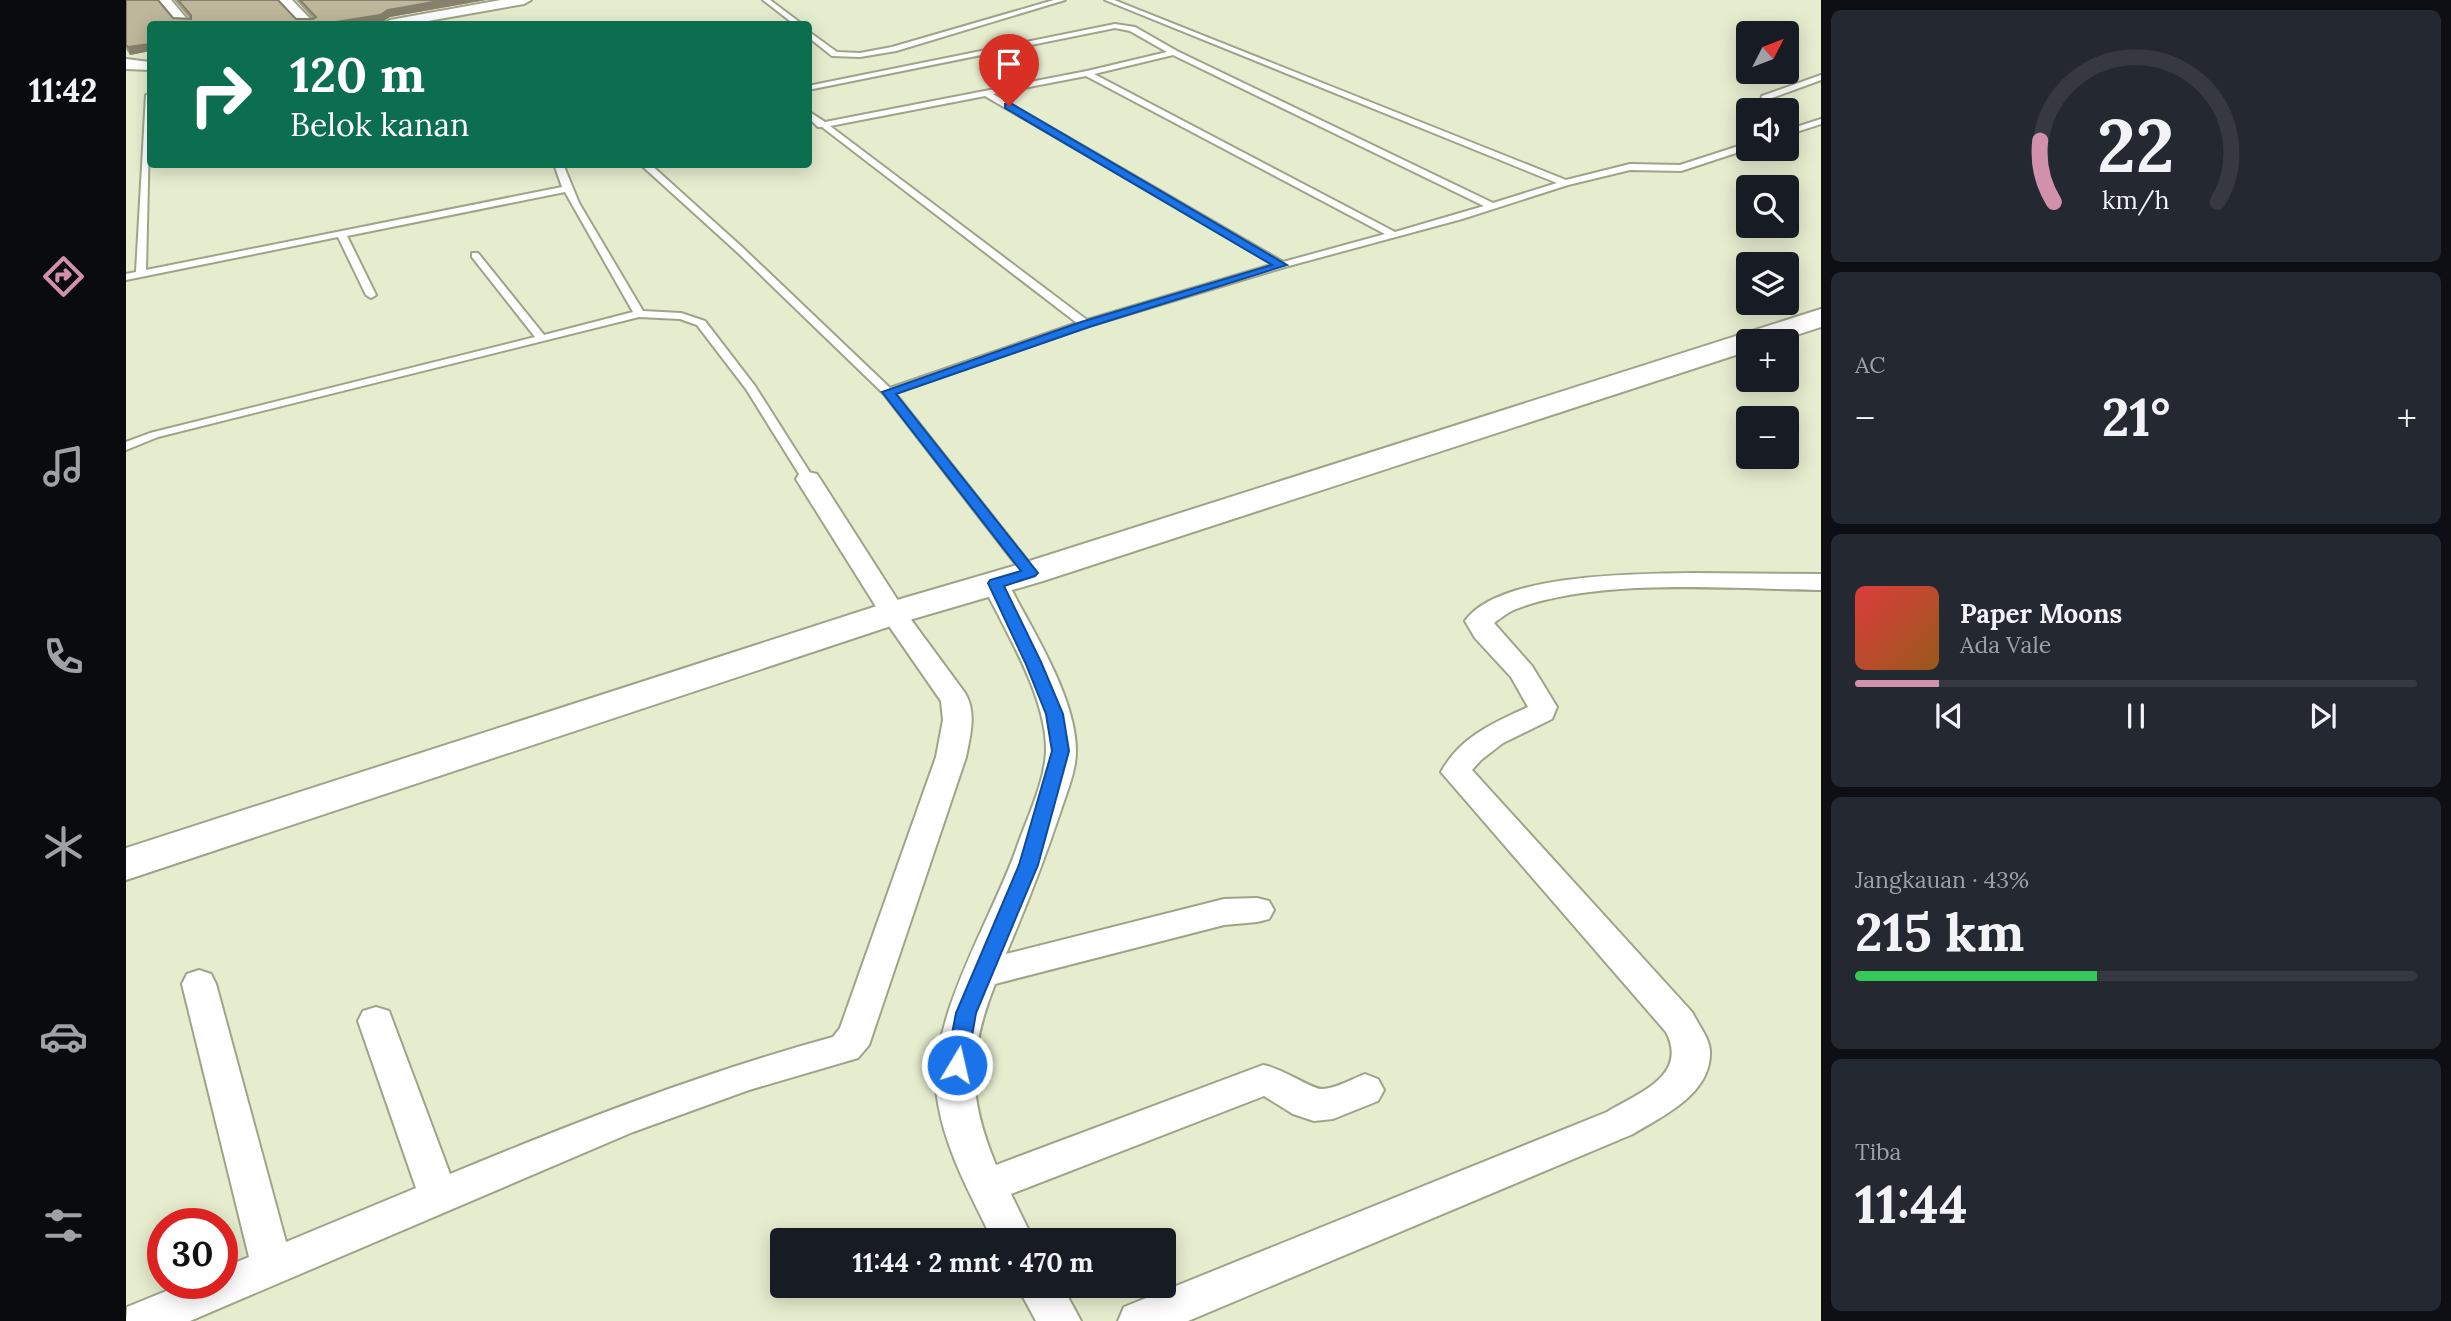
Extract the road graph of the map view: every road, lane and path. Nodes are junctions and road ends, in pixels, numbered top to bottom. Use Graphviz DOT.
graph roads {
  1 [pos="164,0"];
  2 [pos="284,0"];
  3 [pos="524,0"];
  4 [pos="766,0"];
  5 [pos="1062,0"];
  6 [pos="1108,0"];
  7 [pos="182,21"];
  8 [pos="305,21"];
  9 [pos="407,21"];
  10 [pos="794,21"];
  11 [pos="812,36"];
  12 [pos="1174,53"];
  13 [pos="126,64"];
  14 [pos="147,66"];
  15 [pos="1087,73"];
  16 [pos="1821,77"];
  17 [pos="812,87"];
  18 [pos="986,93"];
  19 [pos="1765,98"];
  20 [pos="812,118"];
  21 [pos="1821,121"];
  22 [pos="821,125"];
  23 [pos="1799,129"];
  24 [pos="147,141"];
  25 [pos="1736,150"];
  26 [pos="559,168"];
  27 [pos="648,168"];
  28 [pos="1565,183"];
  29 [pos="566,189"];
  30 [pos="1492,206"];
  31 [pos="341,233"];
  32 [pos="1394,235"];
  33 [pos="475,255"];
  34 [pos="1282,265"];
  35 [pos="141,274"];
  36 [pos="126,277"];
  37 [pos="371,295"];
  38 [pos="639,314"];
  39 [pos="1821,318"];
  40 [pos="1085,324"];
  41 [pos="542,339"];
  42 [pos="888,392"];
  43 [pos="126,446"];
  44 [pos="808,479"];
  45 [pos="1030,573"];
  46 [pos="1821,582"];
  47 [pos="983,587"];
  48 [pos="910,609"];
  49 [pos="126,864"];
  50 [pos="1257,910"];
  51 [pos="983,973"];
  52 [pos="199,984"];
  53 [pos="376,1021"];
  54 [pos="1365,1090"];
  55 [pos="986,1186"];
  56 [pos="438,1196"];
  57 [pos="1007,1228"];
  58 [pos="272,1267"];
  59 [pos="1046,1298"];
  60 [pos="142,1321"];
  61 [pos="1060,1321"];
  62 [pos="1139,1321"];
  1 -- 7 [label="street"];
  2 -- 8 [label="street"];
  3 -- 9 [label="street"];
  4 -- 10 [label="lane"];
  5 -- 11 [label="lane"];
  6 -- 28 [label="lane"];
  12 -- 15 [label="lane"];
  12 -- 17 [label="lane"];
  12 -- 30 [label="lane"];
  13 -- 14 [label="street"];
  15 -- 18 [label="lane"];
  15 -- 32 [label="lane"];
  16 -- 19 [label="lane"];
  18 -- 22 [label="lane"];
  18 -- 34 [label="lane"];
  20 -- 22 [label="lane"];
  21 -- 23 [label="lane"];
  22 -- 40 [label="lane"];
  24 -- 35 [label="lane"];
  25 -- 28 [label="lane"];
  26 -- 29 [label="lane"];
  27 -- 42 [label="lane"];
  28 -- 30 [label="lane"];
  29 -- 31 [label="lane"];
  29 -- 38 [label="lane"];
  30 -- 32 [label="lane"];
  31 -- 35 [label="lane"];
  31 -- 37 [label="lane"];
  32 -- 34 [label="lane"];
  33 -- 41 [label="lane"];
  34 -- 40 [label="lane"];
  35 -- 36 [label="lane"];
  38 -- 41 [label="lane"];
  38 -- 44 [label="lane"];
  39 -- 45 [label="street"];
  40 -- 42 [label="lane"];
  41 -- 43 [label="lane"];
  42 -- 45 [label="lane"];
  44 -- 48 [label="street"];
  45 -- 47 [label="street"];
  46 -- 62 [label="street"];
  47 -- 48 [label="street"];
  47 -- 51 [label="street"];
  48 -- 49 [label="street"];
  48 -- 56 [label="street"];
  50 -- 51 [label="street"];
  51 -- 55 [label="street"];
  52 -- 58 [label="street"];
  53 -- 56 [label="street"];
  54 -- 55 [label="street"];
  55 -- 57 [label="street"];
  56 -- 58 [label="street"];
  58 -- 60 [label="street"];
  59 -- 61 [label="street"];
}
